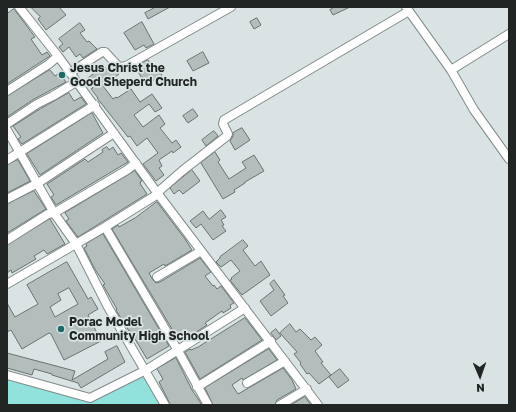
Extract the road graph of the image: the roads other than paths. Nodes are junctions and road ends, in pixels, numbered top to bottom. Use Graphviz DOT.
graph roads {
  1 [pos="19,7"];
  2 [pos="230,7"];
  3 [pos="408,9"];
  4 [pos="509,34"];
  5 [pos="58,56"];
  6 [pos="451,70"];
  7 [pos="70,74"];
  8 [pos="76,82"];
  9 [pos="7,91"];
  10 [pos="95,105"];
  11 [pos="7,124"];
  12 [pos="7,130"];
  13 [pos="114,133"];
  14 [pos="20,152"];
  15 [pos="509,158"];
  16 [pos="7,160"];
  17 [pos="136,163"];
  18 [pos="38,183"];
  19 [pos="158,193"];
  20 [pos="7,199"];
  21 [pos="54,213"];
  22 [pos="105,227"];
  23 [pos="7,240"];
  24 [pos="76,244"];
  25 [pos="201,251"];
  26 [pos="157,277"];
  27 [pos="7,284"];
  28 [pos="245,308"];
  29 [pos="271,341"];
  30 [pos="177,349"];
  31 [pos="285,361"];
  32 [pos="146,370"];
  33 [pos="7,375"];
  34 [pos="247,383"];
  35 [pos="197,387"];
  36 [pos="307,389"];
  37 [pos="88,401"];
  38 [pos="165,405"];
  39 [pos="208,405"];
  40 [pos="280,405"];
  41 [pos="318,405"];
  1 -- 5 [label="street"];
  2 -- 7 [label="street"];
  3 -- 6 [label="street"];
  3 -- 19 [label="street"];
  4 -- 6 [label="street"];
  5 -- 7 [label="street"];
  5 -- 9 [label="street"];
  6 -- 15 [label="street"];
  7 -- 8 [label="street"];
  8 -- 10 [label="street"];
  8 -- 11 [label="street"];
  10 -- 13 [label="street"];
  10 -- 14 [label="street"];
  12 -- 14 [label="street"];
  13 -- 17 [label="street"];
  13 -- 18 [label="street"];
  14 -- 16 [label="street"];
  14 -- 18 [label="street"];
  17 -- 19 [label="street"];
  17 -- 21 [label="street"];
  18 -- 20 [label="street"];
  18 -- 21 [label="street"];
  19 -- 22 [label="street"];
  19 -- 25 [label="street"];
  21 -- 23 [label="street"];
  21 -- 24 [label="street"];
  22 -- 24 [label="street"];
  22 -- 30 [label="street"];
  24 -- 27 [label="street"];
  24 -- 32 [label="street"];
  25 -- 26 [label="street"];
  25 -- 28 [label="street"];
  28 -- 29 [label="street"];
  28 -- 30 [label="street"];
  29 -- 31 [label="street"];
  29 -- 35 [label="street"];
  30 -- 32 [label="street"];
  30 -- 35 [label="street"];
  31 -- 34 [label="street"];
  31 -- 36 [label="street"];
  32 -- 37 [label="street"];
  32 -- 38 [label="street"];
  33 -- 37 [label="street"];
  35 -- 39 [label="street"];
  36 -- 40 [label="street"];
  36 -- 41 [label="street"];
}
